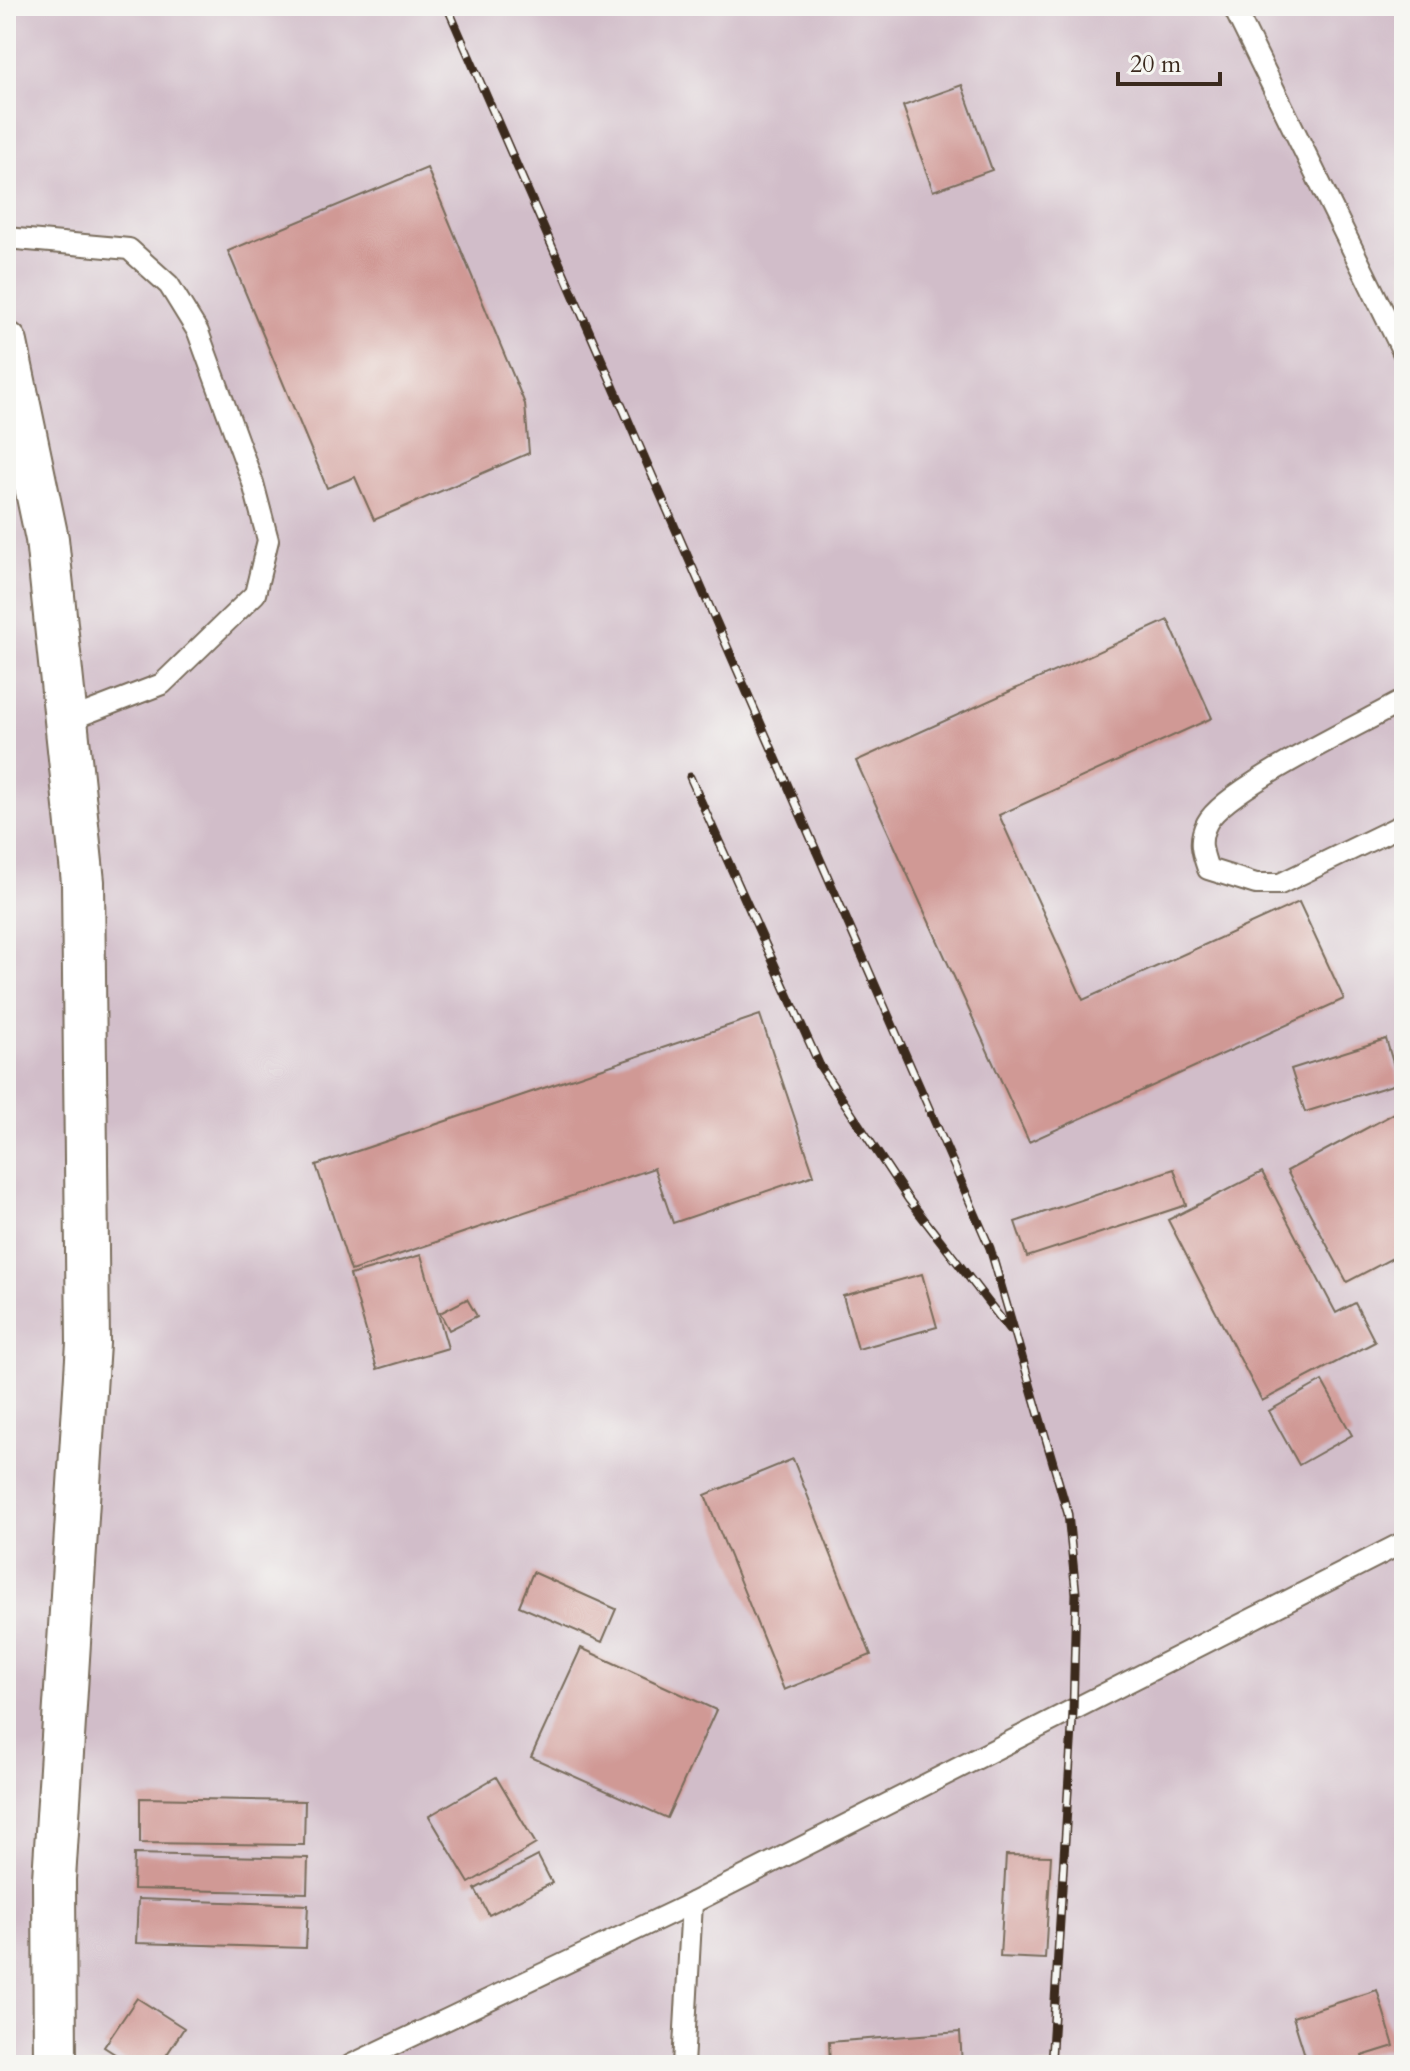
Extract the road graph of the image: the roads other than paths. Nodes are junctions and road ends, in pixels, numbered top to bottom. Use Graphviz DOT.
graph roads {
  1 [pos="1233,6"];
  2 [pos="6,238"];
  3 [pos="6,343"];
  4 [pos="1404,354"];
  5 [pos="1404,700"];
  6 [pos="66,721"];
  7 [pos="1404,824"];
  8 [pos="1404,1542"];
  9 [pos="692,1903"];
  10 [pos="55,2065"];
  11 [pos="351,2065"];
  12 [pos="683,2065"];
  1 -- 4 [label="lane"];
  2 -- 6 [label="lane"];
  3 -- 6 [label="street"];
  5 -- 7 [label="lane"];
  6 -- 10 [label="street"];
  8 -- 9 [label="lane"];
  9 -- 11 [label="lane"];
  9 -- 12 [label="lane"];
}
